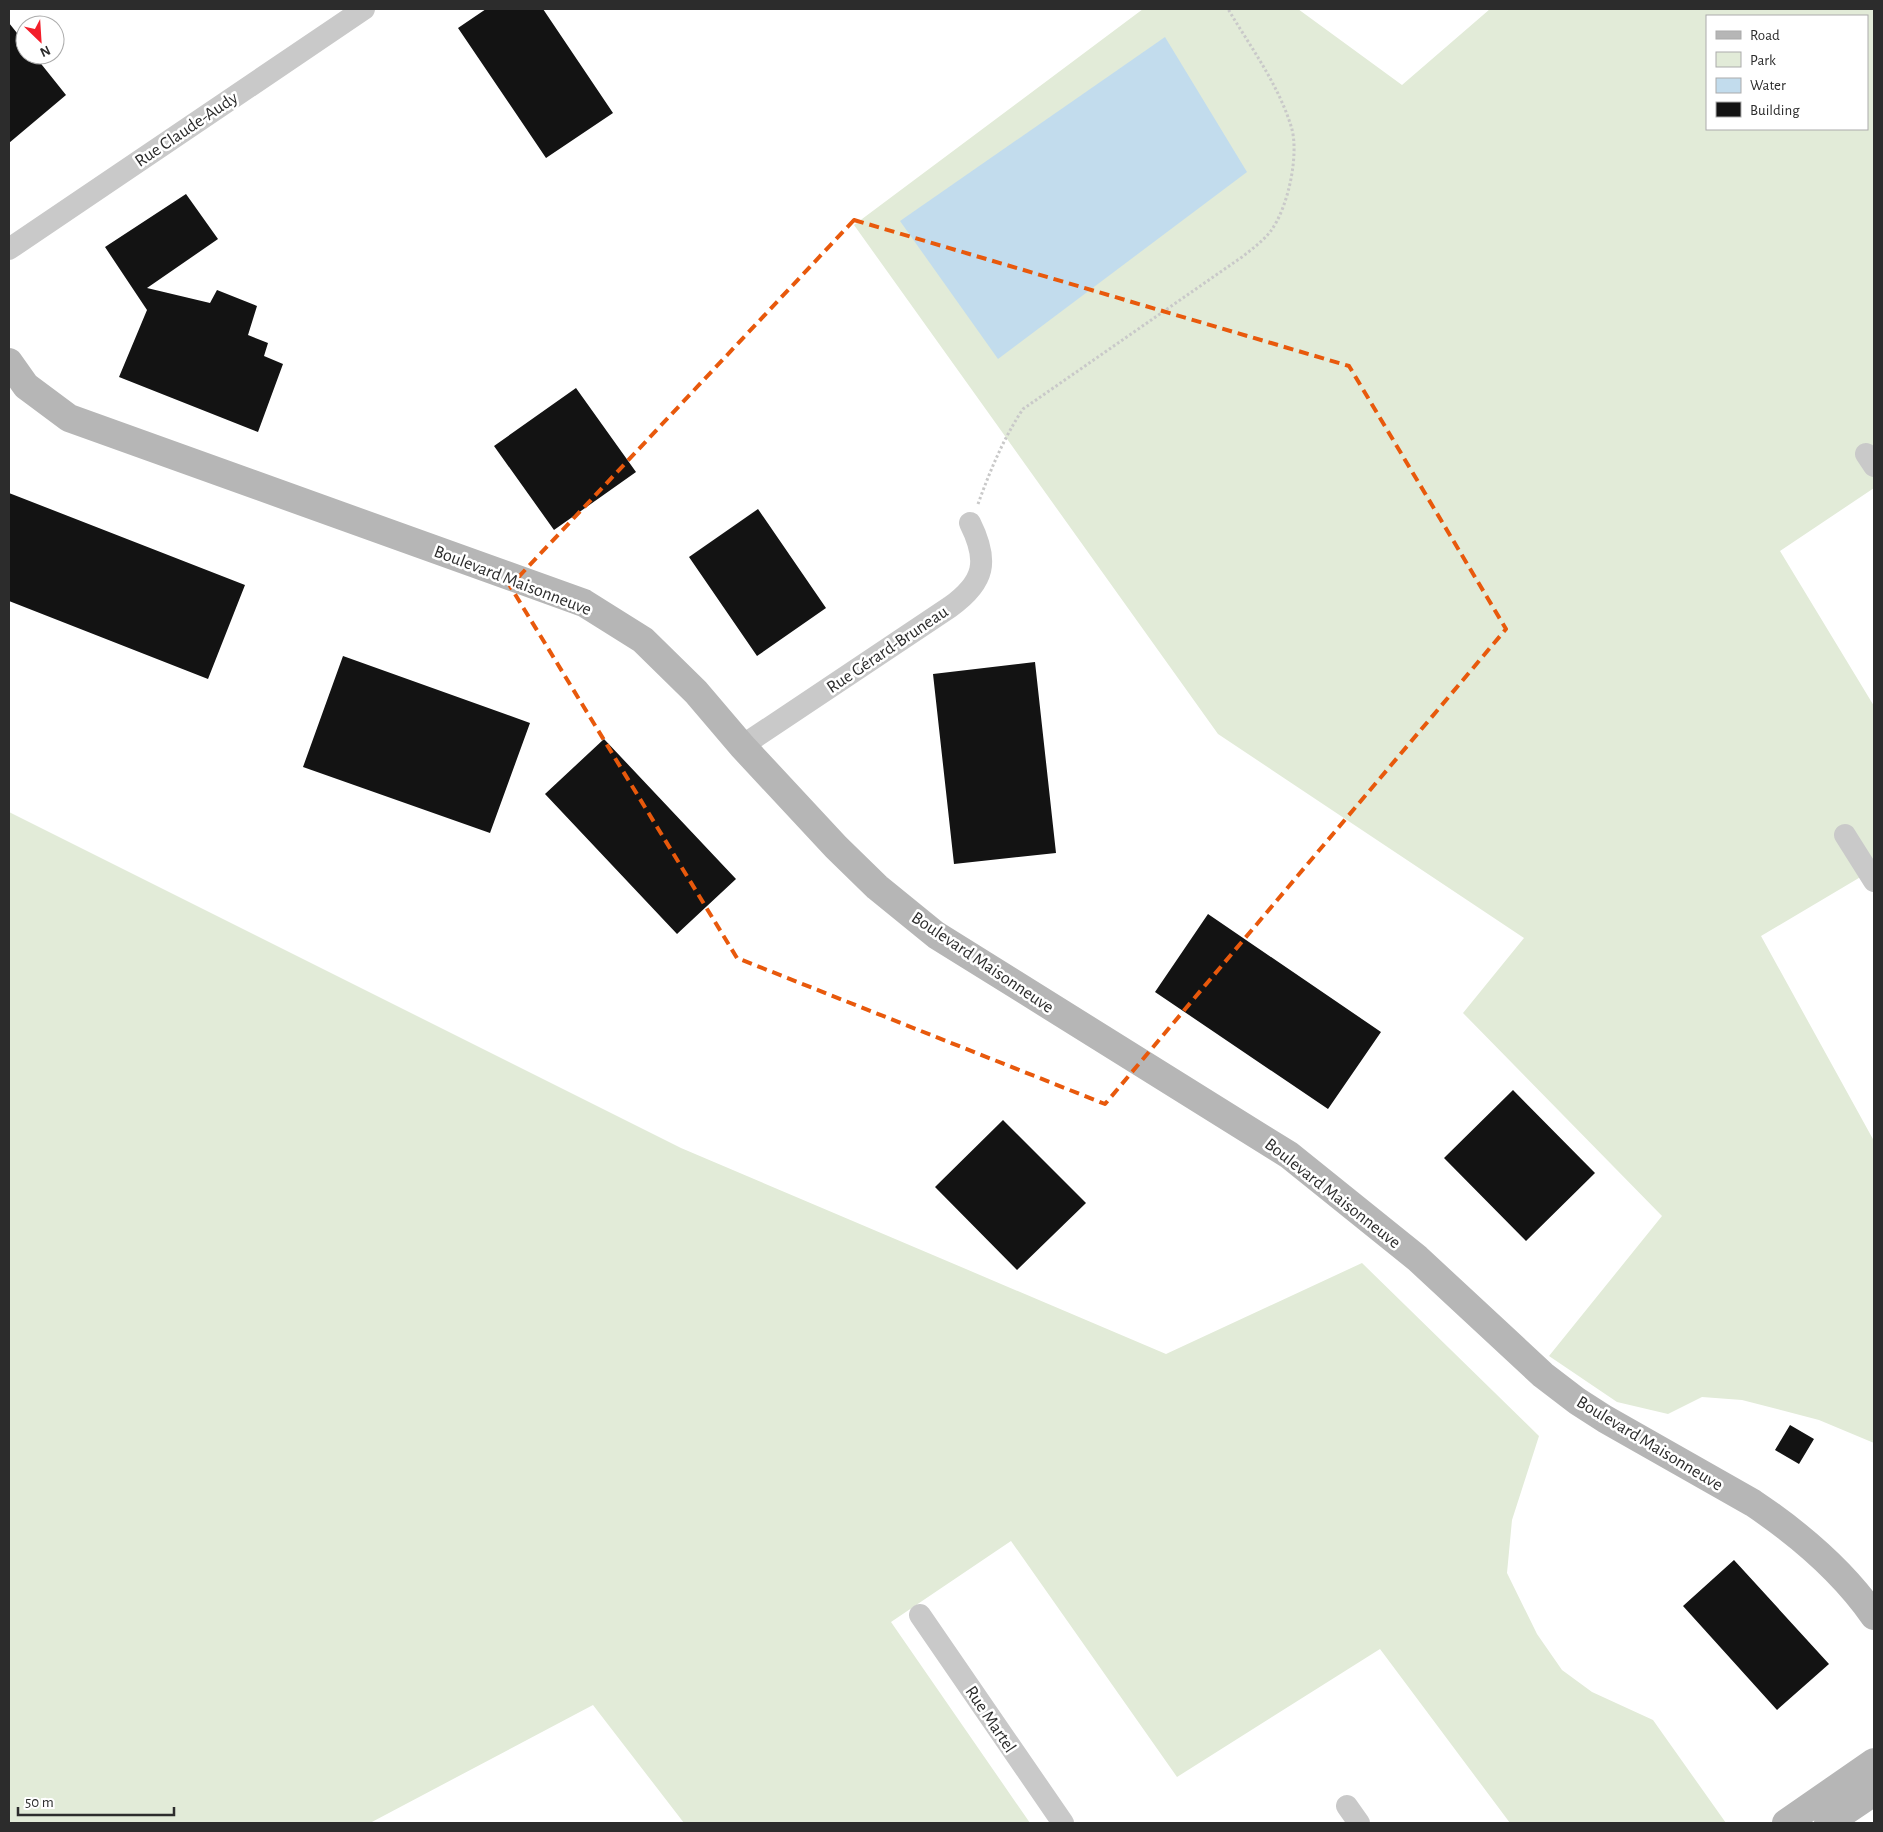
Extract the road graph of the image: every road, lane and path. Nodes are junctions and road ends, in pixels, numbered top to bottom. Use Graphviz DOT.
graph roads {
  1 [pos="364,9"];
  2 [pos="1228,9"];
  3 [pos="9,249"];
  4 [pos="9,362"];
  5 [pos="970,523"];
  6 [pos="742,746"];
  7 [pos="1844,835"];
  8 [pos="1874,881"];
  9 [pos="920,1615"];
  10 [pos="1874,1616"];
  11 [pos="1874,1762"];
  12 [pos="1874,1792"];
  13 [pos="1063,1823"];
  14 [pos="1786,1823"];
  15 [pos="1828,1823"];
  1 -- 3 [label="street, Rue Claude-Audy"];
  2 -- 5 [label="path"];
  4 -- 6 [label="street, Boulevard Maisonneuve"];
  5 -- 6 [label="street, Rue Gérard-Bruneau"];
  6 -- 10 [label="street, Boulevard Maisonneuve"];
  7 -- 8 [label="street"];
  9 -- 13 [label="street, Rue Martel"];
  11 -- 14 [label="street"];
  12 -- 15 [label="street"];
}
